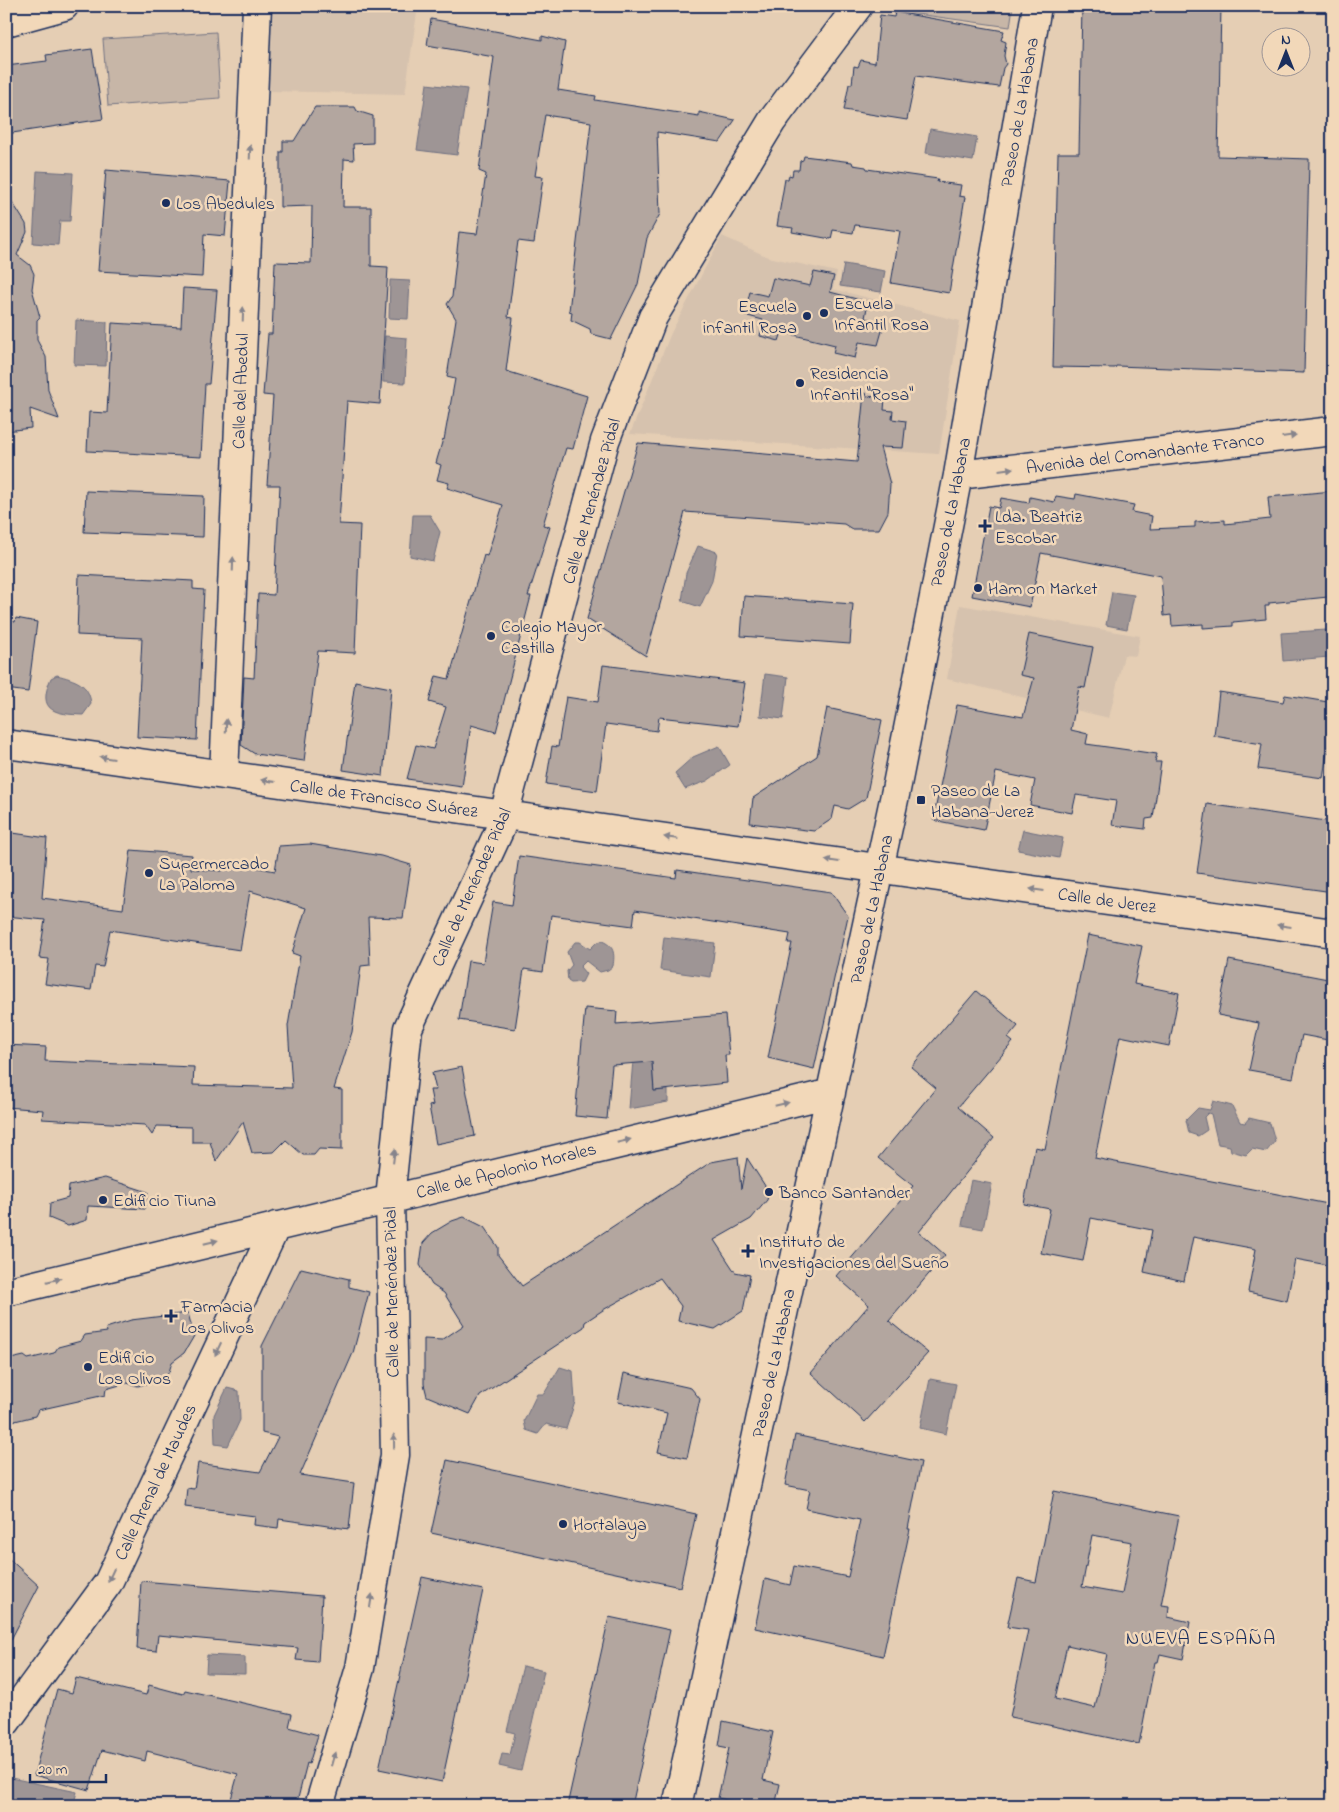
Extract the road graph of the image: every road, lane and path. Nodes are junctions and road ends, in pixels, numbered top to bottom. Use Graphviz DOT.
graph roads {
  1 [pos="64,6"];
  2 [pos="256,6"];
  3 [pos="858,6"];
  4 [pos="1037,6"];
  5 [pos="6,22"];
  6 [pos="1333,431"];
  7 [pos="958,475"];
  8 [pos="6,744"];
  9 [pos="224,775"];
  10 [pos="504,815"];
  11 [pos="880,868"];
  12 [pos="1333,932"];
  13 [pos="830,1093"];
  14 [pos="390,1198"];
  15 [pos="276,1226"];
  16 [pos="6,1292"];
  17 [pos="6,1722"];
  18 [pos="319,1806"];
  19 [pos="677,1806"];
  1 -- 5 [label="street"];
  9 -- 2 [label="street, Calle del Abedul, one-way"];
  3 -- 10 [label="street, Calle de Menéndez Pidal"];
  4 -- 7 [label="street, Paseo de La Habana"];
  7 -- 6 [label="street, Avenida del Comandante Franco, one-way"];
  7 -- 11 [label="street, Paseo de La Habana"];
  9 -- 8 [label="street, Calle de Francisco Suárez, one-way"];
  10 -- 9 [label="street, Calle de Francisco Suárez, one-way"];
  11 -- 10 [label="street, Calle de Francisco Suárez, one-way"];
  14 -- 10 [label="street, Calle de Menéndez Pidal, one-way"];
  12 -- 11 [label="street, Calle de Jerez, one-way"];
  11 -- 13 [label="street, Paseo de La Habana"];
  14 -- 13 [label="street, Calle de Apolonio Morales, one-way"];
  13 -- 19 [label="street, Paseo de La Habana"];
  14 -- 15 [label="street, Calle de Apolonio Morales"];
  18 -- 14 [label="street, Calle de Menéndez Pidal, one-way"];
  16 -- 15 [label="street, Calle de Apolonio Morales, one-way"];
  15 -- 17 [label="street, Calle Arenal de Maudes, one-way"];
}
